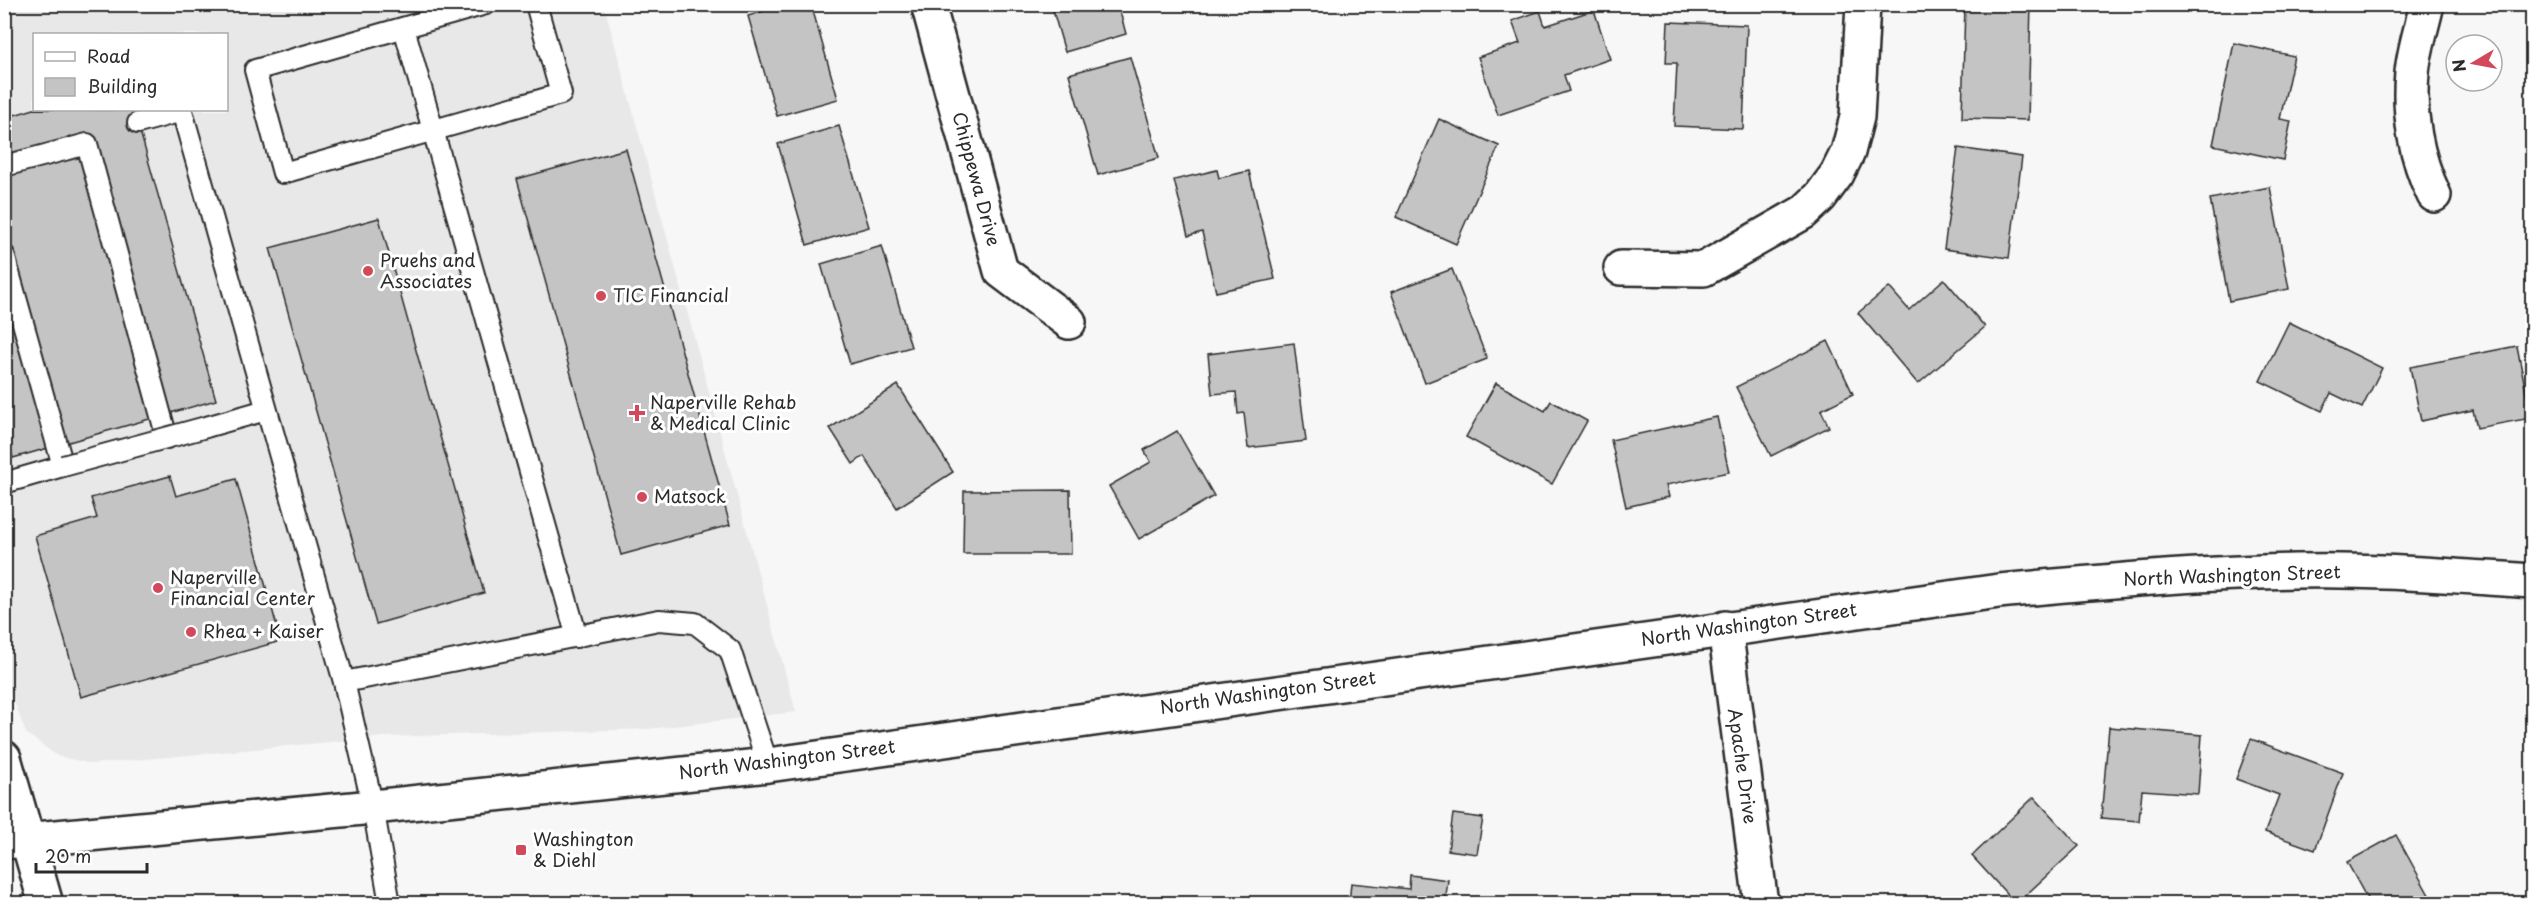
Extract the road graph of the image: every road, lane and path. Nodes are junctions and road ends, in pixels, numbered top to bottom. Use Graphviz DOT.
graph roads {
  1 [pos="486,4"];
  2 [pos="536,4"];
  3 [pos="928,4"];
  4 [pos="1863,4"];
  5 [pos="2427,4"];
  6 [pos="404,28"];
  7 [pos="138,123"];
  8 [pos="433,131"];
  9 [pos="10,165"];
  10 [pos="2434,195"];
  11 [pos="4,255"];
  12 [pos="1621,268"];
  13 [pos="1069,322"];
  14 [pos="266,410"];
  15 [pos="167,438"];
  16 [pos="63,466"];
  17 [pos="4,483"];
  18 [pos="2532,581"];
  19 [pos="1725,628"];
  20 [pos="577,637"];
  21 [pos="344,682"];
  22 [pos="4,758"];
  23 [pos="768,765"];
  24 [pos="373,807"];
  25 [pos="17,841"];
  26 [pos="46,903"];
  27 [pos="390,903"];
  28 [pos="1761,903"];
  1 -- 6 [label="lane"];
  2 -- 8 [label="lane"];
  3 -- 13 [label="main road, Chippewa Drive"];
  4 -- 12 [label="main road"];
  5 -- 10 [label="main road"];
  6 -- 8 [label="lane"];
  6 -- 8 [label="lane"];
  7 -- 14 [label="lane"];
  8 -- 20 [label="lane"];
  9 -- 15 [label="lane"];
  11 -- 16 [label="lane"];
  14 -- 15 [label="lane, bridge"];
  14 -- 21 [label="lane"];
  15 -- 16 [label="lane, bridge"];
  16 -- 17 [label="lane"];
  18 -- 19 [label="main road, North Washington Street"];
  19 -- 23 [label="main road, North Washington Street"];
  19 -- 28 [label="main road, Apache Drive"];
  20 -- 21 [label="lane"];
  20 -- 23 [label="lane"];
  21 -- 24 [label="lane"];
  22 -- 25 [label="main road"];
  23 -- 24 [label="main road, North Washington Street"];
  24 -- 25 [label="main road, North Washington Street"];
  24 -- 27 [label="lane"];
  25 -- 26 [label="main road"];
}
